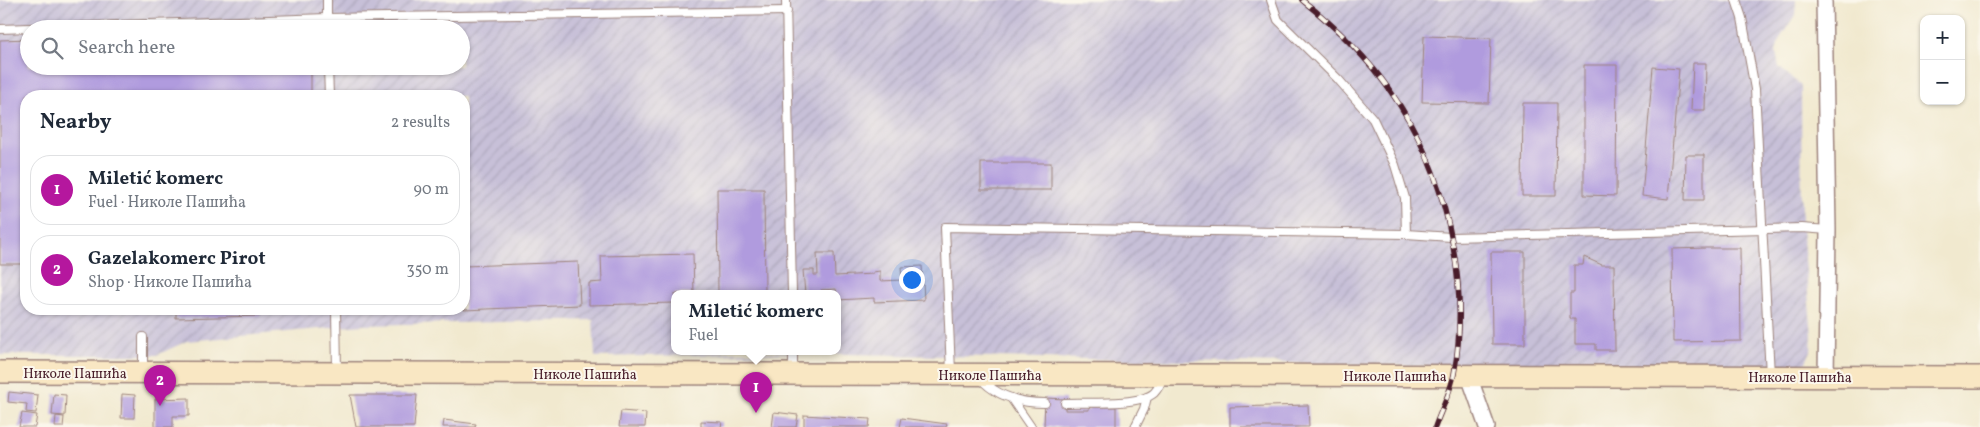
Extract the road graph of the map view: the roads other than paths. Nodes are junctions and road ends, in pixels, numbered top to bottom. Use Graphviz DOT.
graph roads {
  1 [pos="327,0"];
  2 [pos="786,0"];
  3 [pos="1271,0"];
  4 [pos="1736,0"];
  5 [pos="1824,0"];
  6 [pos="787,11"];
  7 [pos="327,18"];
  8 [pos="268,20"];
  9 [pos="20,28"];
  10 [pos="0,29"];
  11 [pos="328,75"];
  12 [pos="329,90"];
  13 [pos="1763,230"];
  14 [pos="1828,230"];
  15 [pos="1406,234"];
  16 [pos="792,290"];
  17 [pos="336,315"];
  18 [pos="143,337"];
  19 [pos="793,355"];
  20 [pos="0,372"];
  21 [pos="144,373"];
  22 [pos="337,373"];
  23 [pos="793,374"];
  24 [pos="952,375"];
  25 [pos="978,375"];
  26 [pos="1164,376"];
  27 [pos="1469,376"];
  28 [pos="1770,377"];
  29 [pos="1826,377"];
  30 [pos="1980,378"];
  31 [pos="1147,397"];
  32 [pos="1011,398"];
  33 [pos="1065,402"];
  34 [pos="1045,403"];
  35 [pos="1031,427"];
  36 [pos="1135,427"];
  37 [pos="1487,427"];
  1 -- 7 [label="lane"];
  2 -- 6 [label="lane"];
  3 -- 15 [label="lane"];
  4 -- 13 [label="lane"];
  5 -- 14 [label="street"];
  6 -- 7 [label="lane"];
  6 -- 16 [label="lane"];
  7 -- 8 [label="lane"];
  9 -- 10 [label="lane"];
  11 -- 12 [label="lane"];
  13 -- 14 [label="lane"];
  13 -- 15 [label="lane"];
  13 -- 28 [label="lane"];
  14 -- 29 [label="street"];
  15 -- 24 [label="lane"];
  17 -- 22 [label="lane"];
  18 -- 21 [label="lane"];
  19 -- 23 [label="lane"];
  20 -- 21 [label="main road, Николе Пашића"];
  21 -- 22 [label="main road, Николе Пашића"];
  22 -- 23 [label="main road, Николе Пашића"];
  23 -- 24 [label="main road, Николе Пашића"];
  24 -- 25 [label="main road, Николе Пашића"];
  25 -- 26 [label="main road, Николе Пашића"];
  25 -- 32 [label="lane"];
  26 -- 27 [label="main road, Николе Пашића"];
  26 -- 31 [label="lane"];
  27 -- 28 [label="main road, Николе Пашића"];
  27 -- 37 [label="street"];
  28 -- 29 [label="main road, Николе Пашића"];
  29 -- 30 [label="main road, Николе Пашића"];
  31 -- 33 [label="lane"];
  31 -- 36 [label="lane"];
  32 -- 34 [label="lane"];
  32 -- 35 [label="lane"];
}
